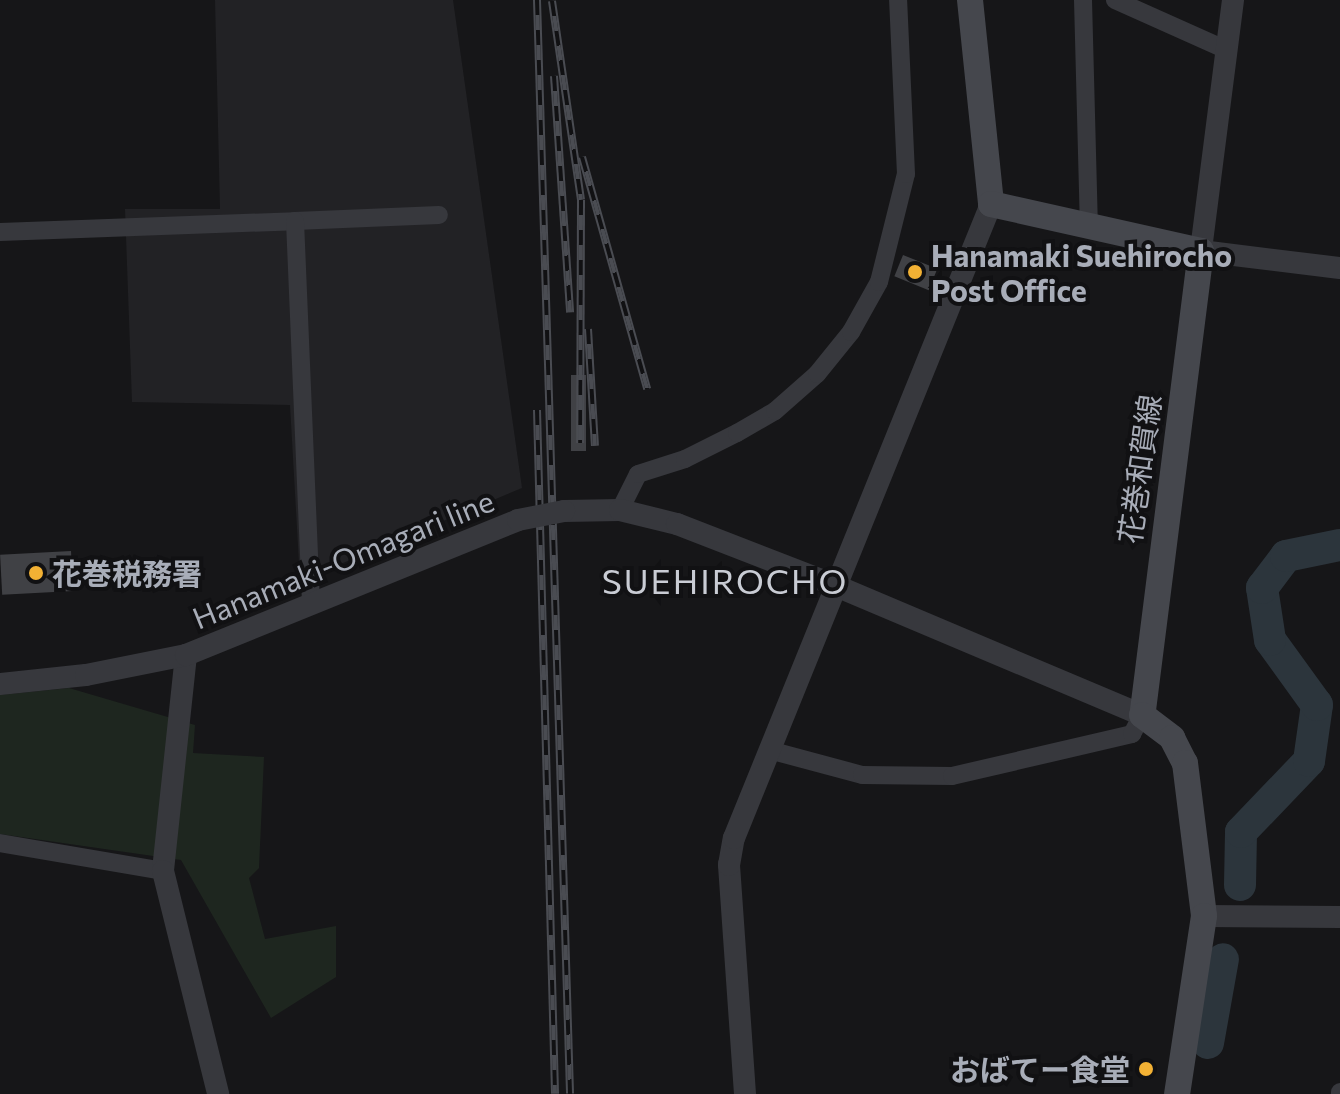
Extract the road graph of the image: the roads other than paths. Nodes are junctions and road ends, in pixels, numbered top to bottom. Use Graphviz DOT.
graph roads {
  1 [pos="898,0"];
  2 [pos="970,0"];
  3 [pos="1083,0"];
  4 [pos="1115,0"];
  5 [pos="1233,0"];
  6 [pos="1227,50"];
  7 [pos="991,204"];
  8 [pos="439,215"];
  9 [pos="295,221"];
  10 [pos="1089,225"];
  11 [pos="0,232"];
  12 [pos="1201,251"];
  13 [pos="1340,268"];
  14 [pos="620,510"];
  15 [pos="834,585"];
  16 [pos="311,603"];
  17 [pos="186,655"];
  18 [pos="0,684"];
  19 [pos="1142,715"];
  20 [pos="769,750"];
  21 [pos="0,843"];
  22 [pos="163,871"];
  23 [pos="1204,916"];
  24 [pos="1340,917"];
  25 [pos="218,1094"];
  26 [pos="745,1094"];
  27 [pos="1177,1094"];
  1 -- 14 [label="street"];
  2 -- 7 [label="main road"];
  3 -- 10 [label="street"];
  4 -- 6 [label="street"];
  5 -- 6 [label="street"];
  6 -- 12 [label="street"];
  7 -- 10 [label="main road"];
  7 -- 15 [label="street"];
  8 -- 9 [label="street"];
  9 -- 11 [label="street"];
  9 -- 16 [label="street"];
  10 -- 12 [label="main road"];
  12 -- 13 [label="street"];
  12 -- 19 [label="main road, 花巻和賀線"];
  14 -- 15 [label="street"];
  14 -- 16 [label="street, Hanamaki-Omagari line, bridge"];
  15 -- 19 [label="street"];
  15 -- 20 [label="street"];
  16 -- 17 [label="street, Hanamaki-Omagari line"];
  17 -- 18 [label="street, Hanamaki-Omagari line"];
  17 -- 22 [label="street"];
  19 -- 20 [label="street"];
  19 -- 23 [label="main road"];
  20 -- 26 [label="street"];
  21 -- 22 [label="street"];
  22 -- 25 [label="street"];
  23 -- 24 [label="street"];
  23 -- 27 [label="main road"];
}
